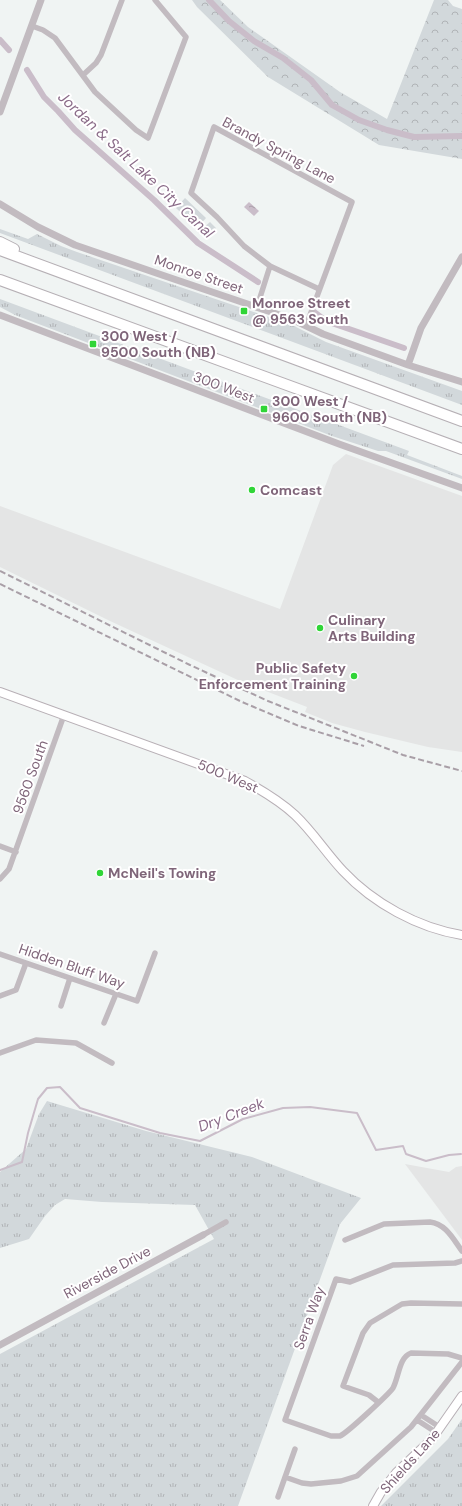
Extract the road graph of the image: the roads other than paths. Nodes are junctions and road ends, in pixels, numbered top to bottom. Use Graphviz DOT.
graph roads {
  1 [pos="41,0"];
  2 [pos="122,0"];
  3 [pos="155,0"];
  4 [pos="32,26"];
  5 [pos="83,75"];
  6 [pos="0,112"];
  7 [pos="0,204"];
  8 [pos="0,242"];
  9 [pos="0,250"];
  10 [pos="462,257"];
  11 [pos="270,266"];
  12 [pos="0,280"];
  13 [pos="84,280"];
  14 [pos="319,289"];
  15 [pos="257,307"];
  16 [pos="0,315"];
  17 [pos="306,326"];
  18 [pos="408,365"];
  19 [pos="462,382"];
  20 [pos="462,421"];
  21 [pos="462,449"];
  22 [pos="462,488"];
  23 [pos="0,692"];
  24 [pos="64,715"];
  25 [pos="0,846"];
  26 [pos="16,852"];
  27 [pos="0,879"];
  28 [pos="462,935"];
  29 [pos="155,953"];
  30 [pos="0,954"];
  31 [pos="26,963"];
  32 [pos="70,978"];
  33 [pos="116,994"];
  34 [pos="0,996"];
  35 [pos="61,1006"];
  36 [pos="104,1023"];
  37 [pos="0,1053"];
  38 [pos="112,1063"];
  39 [pos="226,1222"];
  40 [pos="203,1235"];
  41 [pos="344,1240"];
  42 [pos="462,1251"];
  43 [pos="462,1261"];
  44 [pos="462,1304"];
  45 [pos="0,1345"];
  46 [pos="462,1358"];
  47 [pos="462,1362"];
  48 [pos="462,1396"];
  49 [pos="378,1402"];
  50 [pos="419,1417"];
  51 [pos="439,1431"];
  52 [pos="295,1449"];
  53 [pos="285,1477"];
  54 [pos="278,1497"];
  55 [pos="373,1506"];
  1 -- 4 [label="street"];
  2 -- 5 [label="street"];
  3 -- 5 [label="street"];
  4 -- 5 [label="street"];
  4 -- 6 [label="street"];
  7 -- 15 [label="street, Monroe Street"];
  8 -- 13 [label="highway"];
  9 -- 13 [label="highway"];
  10 -- 18 [label="street"];
  11 -- 14 [label="street"];
  11 -- 14 [label="street, Brandy Spring Lane"];
  11 -- 15 [label="street"];
  12 -- 21 [label="highway"];
  13 -- 20 [label="highway"];
  14 -- 17 [label="street"];
  15 -- 17 [label="street, Monroe Street"];
  16 -- 22 [label="street, 300 West"];
  17 -- 18 [label="street, Monroe Street"];
  18 -- 19 [label="street, Monroe Street"];
  23 -- 24 [label="main road, 500 West"];
  24 -- 26 [label="street, 9560 South"];
  24 -- 28 [label="main road, 500 West"];
  25 -- 26 [label="street"];
  26 -- 27 [label="street, 9560 South"];
  29 -- 33 [label="street, Hidden Bluff Way"];
  30 -- 31 [label="street, Hidden Bluff Way"];
  31 -- 32 [label="street, Hidden Bluff Way"];
  31 -- 34 [label="street"];
  32 -- 33 [label="street, Hidden Bluff Way"];
  32 -- 35 [label="street"];
  33 -- 36 [label="street"];
  37 -- 38 [label="street"];
  39 -- 40 [label="street, Riverside Drive"];
  40 -- 45 [label="street, Riverside Drive"];
  41 -- 42 [label="street"];
  43 -- 49 [label="street, Serra Way"];
  44 -- 49 [label="street"];
  46 -- 49 [label="street"];
  47 -- 50 [label="street"];
  48 -- 51 [label="main road, Shields Lane"];
  50 -- 51 [label="street"];
  50 -- 53 [label="street"];
  51 -- 55 [label="main road, Shields Lane"];
  52 -- 53 [label="street"];
  53 -- 54 [label="street"];
}
